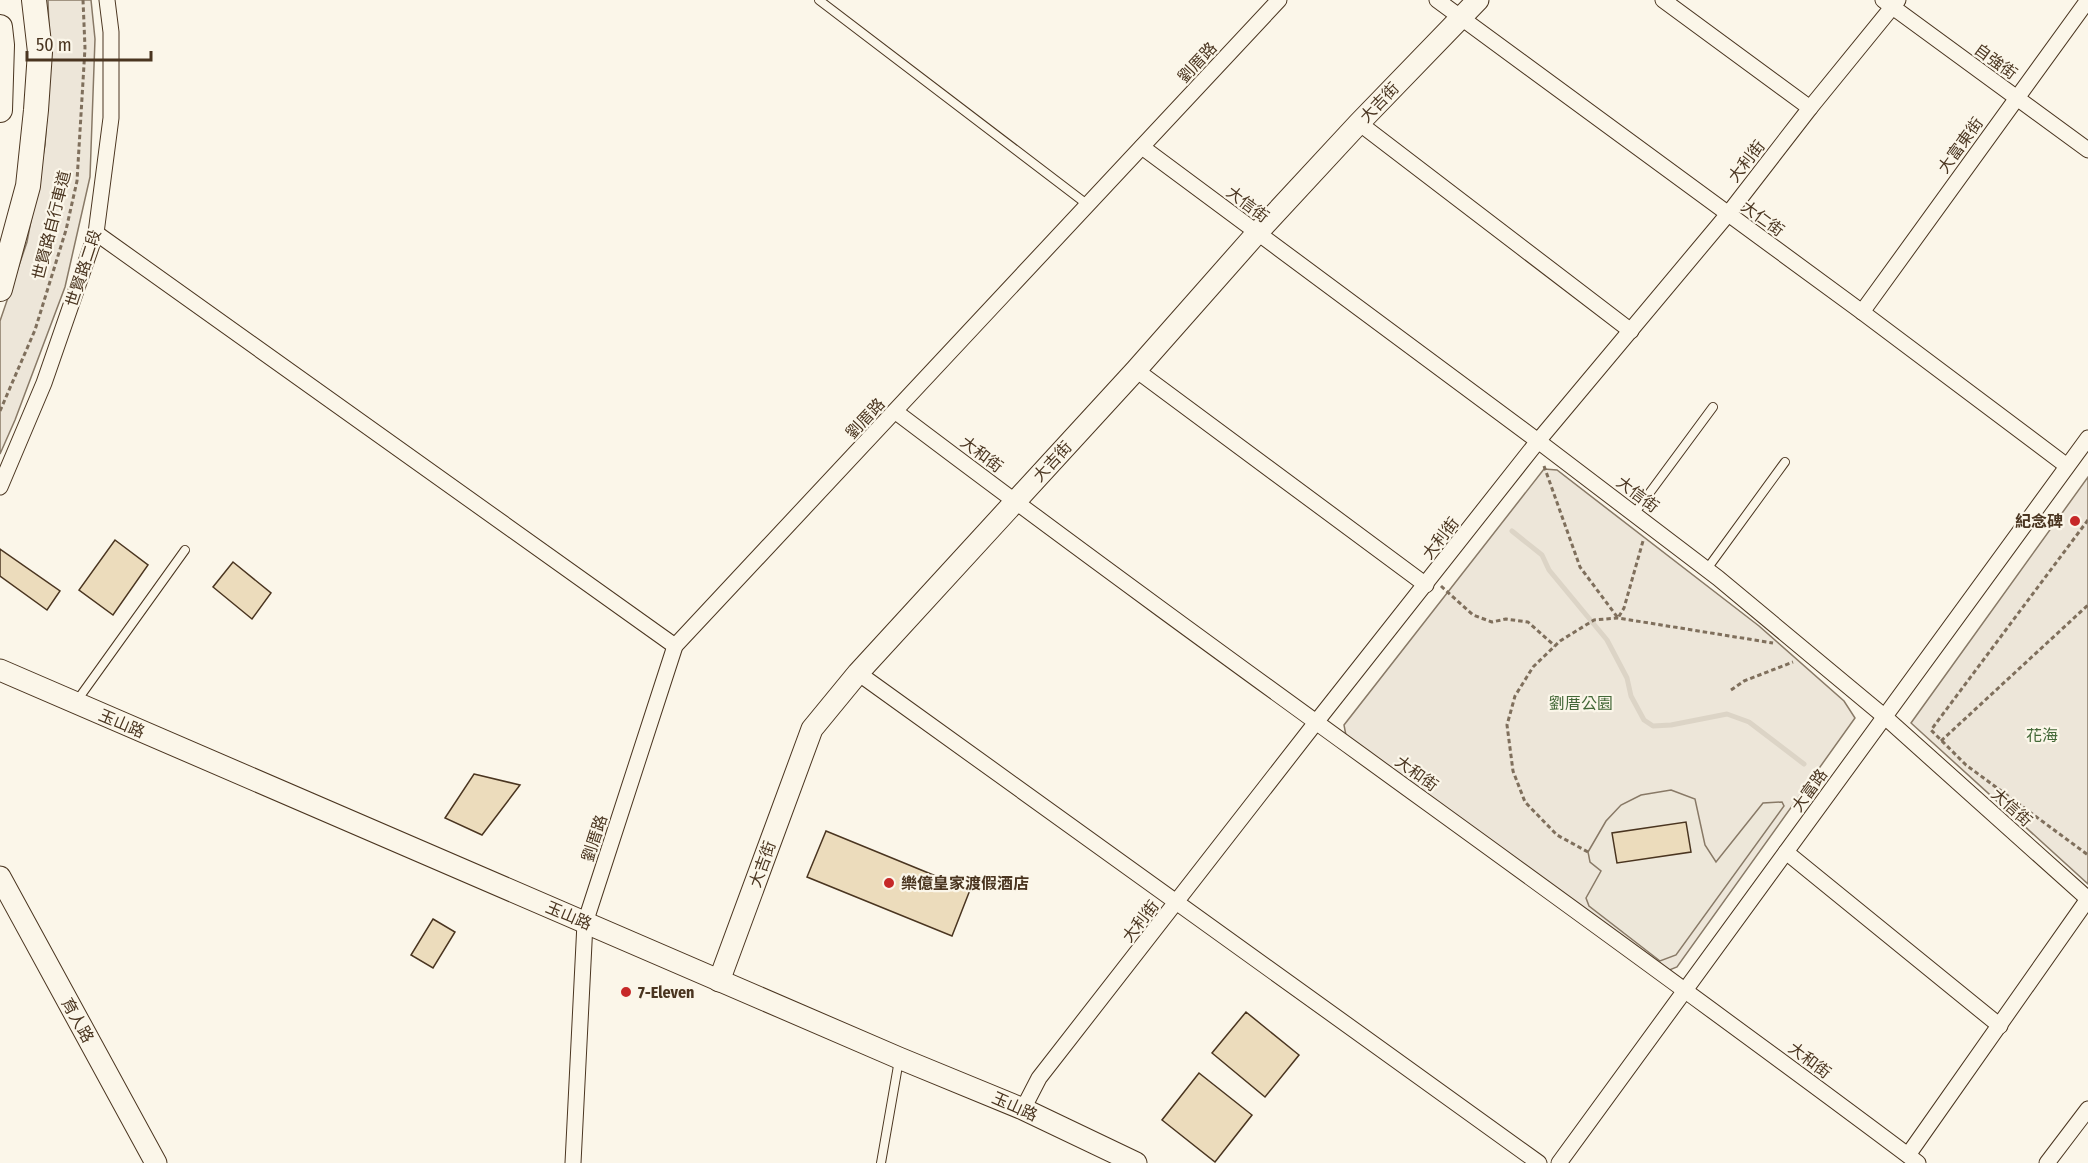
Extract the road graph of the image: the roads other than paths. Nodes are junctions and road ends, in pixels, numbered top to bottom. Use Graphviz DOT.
graph roads {
  1 [pos="34,0"];
  2 [pos="107,0"];
  3 [pos="819,0"];
  4 [pos="1279,0"];
  5 [pos="1437,0"];
  6 [pos="1478,0"];
  7 [pos="1663,0"];
  8 [pos="2088,0"];
  9 [pos="1892,2"];
  10 [pos="1461,17"];
  11 [pos="0,27"];
  12 [pos="2016,98"];
  13 [pos="1810,108"];
  14 [pos="0,110"];
  15 [pos="1359,123"];
  16 [pos="1142,147"];
  17 [pos="2088,150"];
  18 [pos="1088,205"];
  19 [pos="1728,214"];
  20 [pos="96,233"];
  21 [pos="1257,233"];
  22 [pos="0,289"];
  23 [pos="1862,312"];
  24 [pos="1631,331"];
  25 [pos="1136,370"];
  26 [pos="1713,407"];
  27 [pos="896,412"];
  28 [pos="2088,438"];
  29 [pos="1538,441"];
  30 [pos="1785,462"];
  31 [pos="2067,466"];
  32 [pos="0,487"];
  33 [pos="1014,501"];
  34 [pos="1634,514"];
  35 [pos="185,550"];
  36 [pos="1707,569"];
  37 [pos="1429,582"];
  38 [pos="675,646"];
  39 [pos="0,670"];
  40 [pos="858,674"];
  41 [pos="75,703"];
  42 [pos="1884,717"];
  43 [pos="1317,722"];
  44 [pos="1786,852"];
  45 [pos="0,877"];
  46 [pos="2088,899"];
  47 [pos="1177,903"];
  48 [pos="585,922"];
  49 [pos="719,981"];
  50 [pos="1686,990"];
  51 [pos="2000,1026"];
  52 [pos="899,1058"];
  53 [pos="1023,1109"];
  54 [pos="2088,1109"];
  55 [pos="1913,1159"];
  56 [pos="156,1163"];
  57 [pos="573,1163"];
  58 [pos="882,1163"];
  59 [pos="1136,1163"];
  60 [pos="1539,1163"];
  61 [pos="1559,1163"];
  62 [pos="2047,1163"];
  1 -- 22 [label="main road"];
  2 -- 20 [label="street, 世賢路二段"];
  3 -- 18 [label="lane"];
  4 -- 16 [label="street, 劉厝路"];
  5 -- 10 [label="street, 大仁街"];
  6 -- 10 [label="street, 大吉街"];
  7 -- 13 [label="street"];
  8 -- 12 [label="street, 大富東街"];
  9 -- 12 [label="street, 自強街"];
  9 -- 13 [label="street, 大利街"];
  10 -- 15 [label="street, 大吉街"];
  10 -- 19 [label="street, 大仁街"];
  11 -- 14 [label="main road"];
  12 -- 17 [label="street, 自強街"];
  12 -- 23 [label="street, 大富東街"];
  13 -- 19 [label="street, 大利街"];
  15 -- 21 [label="street, 大吉街"];
  15 -- 24 [label="street"];
  16 -- 18 [label="street, 劉厝路"];
  16 -- 21 [label="street, 大信街"];
  18 -- 27 [label="street, 劉厝路"];
  19 -- 23 [label="street, 大仁街"];
  19 -- 24 [label="street, 大利街"];
  20 -- 32 [label="street, 世賢路二段"];
  20 -- 38 [label="street"];
  21 -- 25 [label="street, 大吉街"];
  21 -- 29 [label="street, 大信街"];
  23 -- 31 [label="street, 大仁街"];
  24 -- 29 [label="street, 大利街"];
  25 -- 33 [label="street, 大吉街"];
  25 -- 37 [label="street"];
  26 -- 34 [label="lane"];
  27 -- 33 [label="street, 大和街"];
  27 -- 38 [label="street, 劉厝路"];
  28 -- 31 [label="street, 大富路"];
  29 -- 34 [label="street, 大信街"];
  29 -- 37 [label="street, 大利街"];
  30 -- 36 [label="lane"];
  31 -- 42 [label="street, 大富路"];
  33 -- 40 [label="street, 大吉街"];
  33 -- 43 [label="street, 大和街"];
  34 -- 36 [label="street, 大信街"];
  35 -- 41 [label="lane"];
  36 -- 42 [label="street, 大信街"];
  37 -- 43 [label="street, 大利街"];
  38 -- 48 [label="street, 劉厝路"];
  39 -- 41 [label="street, 玉山路"];
  40 -- 47 [label="street"];
  40 -- 49 [label="street, 大吉街"];
  41 -- 48 [label="street, 玉山路"];
  42 -- 44 [label="street, 大富路"];
  42 -- 46 [label="street, 大信街"];
  43 -- 47 [label="street, 大利街"];
  43 -- 50 [label="street, 大和街"];
  44 -- 50 [label="street, 大富路"];
  44 -- 51 [label="street"];
  45 -- 56 [label="street, 育人路"];
  46 -- 51 [label="street"];
  47 -- 53 [label="street, 大利街"];
  47 -- 60 [label="street"];
  48 -- 49 [label="street, 玉山路"];
  48 -- 57 [label="street, 劉厝路"];
  49 -- 52 [label="street, 玉山路"];
  50 -- 55 [label="street, 大和街"];
  50 -- 61 [label="street, 大富路"];
  51 -- 55 [label="street"];
  52 -- 53 [label="street, 玉山路"];
  52 -- 58 [label="lane"];
  53 -- 59 [label="street, 玉山路"];
  54 -- 62 [label="street"];
}
